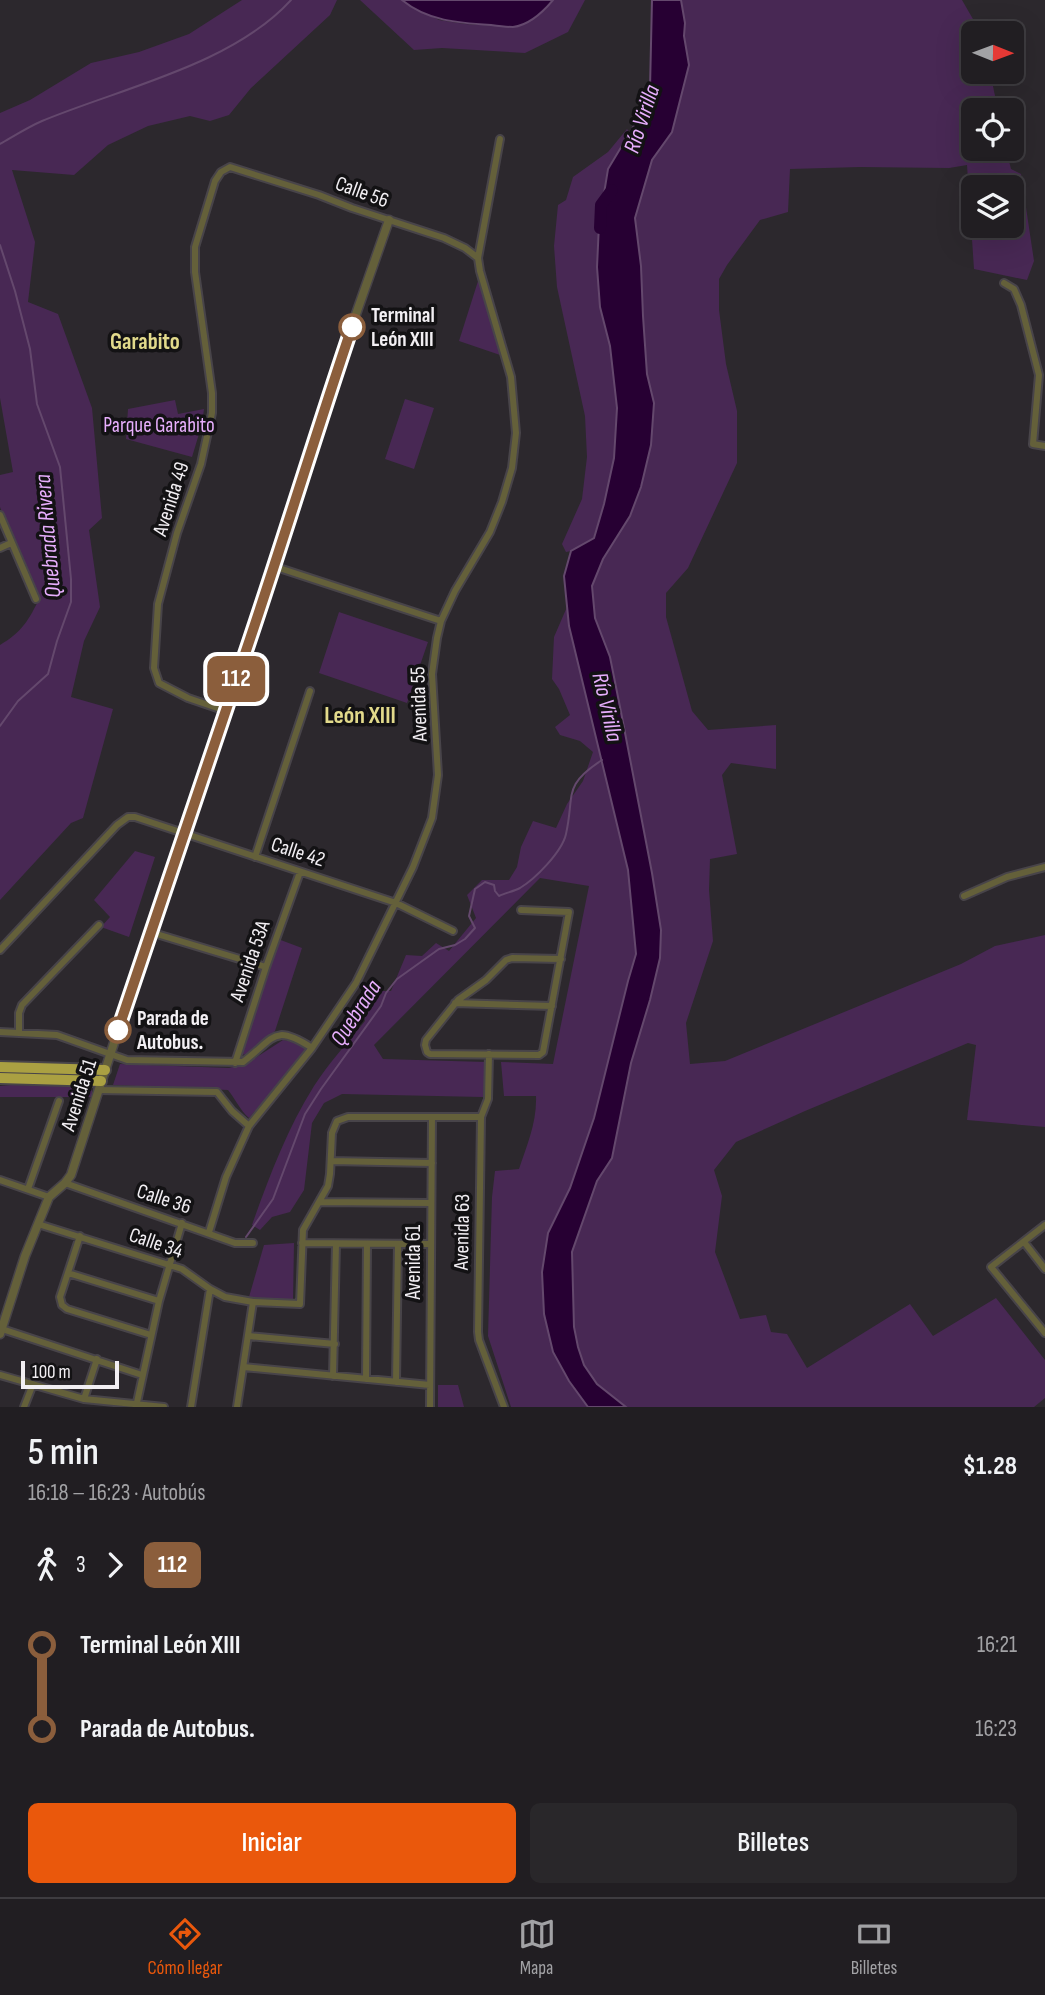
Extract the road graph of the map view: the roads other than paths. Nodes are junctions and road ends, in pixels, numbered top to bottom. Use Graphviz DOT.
graph roads {
  1 [pos="500,139"];
  2 [pos="230,167"];
  3 [pos="388,220"];
  4 [pos="478,258"];
  5 [pos="1004,283"];
  6 [pos="1045,446"];
  7 [pos="0,515"];
  8 [pos="11,543"];
  9 [pos="0,548"];
  10 [pos="274,566"];
  11 [pos="36,599"];
  12 [pos="441,621"];
  13 [pos="310,691"];
  14 [pos="226,711"];
  15 [pos="184,832"];
  16 [pos="255,856"];
  17 [pos="1045,867"];
  18 [pos="300,872"];
  19 [pos="964,896"];
  20 [pos="396,903"];
  21 [pos="521,910"];
  22 [pos="99,925"];
  23 [pos="453,931"];
  24 [pos="150,932"];
  25 [pos="0,950"];
  26 [pos="561,959"];
  27 [pos="266,967"];
  28 [pos="455,1003"];
  29 [pos="552,1006"];
  30 [pos="0,1032"];
  31 [pos="19,1033"];
  32 [pos="312,1048"];
  33 [pos="489,1054"];
  34 [pos="110,1055"];
  35 [pos="0,1060"];
  36 [pos="235,1063"];
  37 [pos="0,1067"];
  38 [pos="81,1069"];
  39 [pos="4,1078"];
  40 [pos="101,1081"];
  41 [pos="59,1101"];
  42 [pos="432,1117"];
  43 [pos="481,1117"];
  44 [pos="249,1126"];
  45 [pos="331,1161"];
  46 [pos="432,1163"];
  47 [pos="0,1180"];
  48 [pos="65,1182"];
  49 [pos="28,1189"];
  50 [pos="49,1197"];
  51 [pos="320,1202"];
  52 [pos="431,1203"];
  53 [pos="182,1223"];
  54 [pos="38,1224"];
  55 [pos="1045,1225"];
  56 [pos="209,1232"];
  57 [pos="80,1237"];
  58 [pos="1024,1242"];
  59 [pos="253,1243"];
  60 [pos="302,1243"];
  61 [pos="336,1244"];
  62 [pos="367,1244"];
  63 [pos="398,1244"];
  64 [pos="431,1244"];
  65 [pos="169,1265"];
  66 [pos="1045,1269"];
  67 [pos="68,1273"];
  68 [pos="210,1289"];
  69 [pos="159,1301"];
  70 [pos="253,1301"];
  71 [pos="3,1315"];
  72 [pos="1,1331"];
  73 [pos="1045,1333"];
  74 [pos="151,1335"];
  75 [pos="249,1336"];
  76 [pos="335,1344"];
  77 [pos="97,1359"];
  78 [pos="244,1367"];
  79 [pos="0,1375"];
  80 [pos="142,1375"];
  81 [pos="333,1376"];
  82 [pos="366,1379"];
  83 [pos="396,1382"];
  84 [pos="33,1384"];
  85 [pos="430,1385"];
  86 [pos="84,1398"];
  87 [pos="136,1406"];
  88 [pos="24,1407"];
  89 [pos="164,1407"];
  90 [pos="191,1407"];
  91 [pos="237,1407"];
  92 [pos="430,1407"];
  93 [pos="504,1407"];
  1 -- 4 [label="street, Avenida 55"];
  2 -- 3 [label="street, Calle 56"];
  2 -- 14 [label="street, Avenida 49"];
  3 -- 4 [label="street, Calle 56"];
  3 -- 10 [label="street, Avenida 51"];
  4 -- 12 [label="street, Avenida 55"];
  5 -- 6 [label="street"];
  7 -- 8 [label="street"];
  8 -- 9 [label="street"];
  8 -- 11 [label="street"];
  10 -- 12 [label="street"];
  10 -- 14 [label="street, Avenida 51"];
  12 -- 20 [label="street, Avenida 55"];
  13 -- 16 [label="street"];
  14 -- 15 [label="street, Avenida 51"];
  15 -- 16 [label="street, Calle 42"];
  15 -- 24 [label="street, Avenida 51"];
  15 -- 25 [label="street, Calle 42"];
  16 -- 18 [label="street, Calle 42"];
  17 -- 19 [label="street"];
  18 -- 20 [label="street, Calle 42"];
  18 -- 27 [label="street, Avenida 53A"];
  20 -- 23 [label="street, Calle 42"];
  20 -- 32 [label="street, Avenida 55"];
  21 -- 26 [label="street"];
  22 -- 31 [label="street"];
  24 -- 27 [label="street"];
  24 -- 34 [label="street, Avenida 51"];
  26 -- 28 [label="street"];
  26 -- 29 [label="street"];
  27 -- 36 [label="street, Avenida 53A"];
  28 -- 29 [label="street"];
  28 -- 33 [label="street"];
  29 -- 33 [label="street"];
  30 -- 31 [label="street"];
  31 -- 34 [label="street"];
  32 -- 36 [label="street"];
  32 -- 44 [label="street, Avenida 55"];
  33 -- 43 [label="street, Avenida 63"];
  34 -- 36 [label="street"];
  34 -- 40 [label="street, Avenida 51"];
  35 -- 38 [label="highway"];
  37 -- 38 [label="highway"];
  38 -- 40 [label="highway"];
  39 -- 40 [label="highway"];
  40 -- 44 [label="street"];
  40 -- 48 [label="street, Avenida 51"];
  41 -- 49 [label="street"];
  42 -- 43 [label="street"];
  42 -- 45 [label="street"];
  42 -- 46 [label="street, Avenida 61"];
  43 -- 93 [label="street, Avenida 63"];
  44 -- 56 [label="street, Avenida 55"];
  45 -- 46 [label="street"];
  45 -- 51 [label="street"];
  46 -- 52 [label="street, Avenida 61"];
  47 -- 49 [label="street"];
  48 -- 50 [label="street, Avenida 51"];
  48 -- 53 [label="street, Calle 36"];
  49 -- 50 [label="street"];
  50 -- 54 [label="street, Avenida 51"];
  51 -- 52 [label="street"];
  51 -- 60 [label="street"];
  52 -- 64 [label="street, Avenida 61"];
  53 -- 56 [label="street, Calle 36"];
  53 -- 65 [label="street"];
  54 -- 57 [label="street, Calle 34"];
  54 -- 71 [label="street, Avenida 51"];
  55 -- 58 [label="street"];
  56 -- 59 [label="street, Calle 36"];
  57 -- 65 [label="street, Calle 34"];
  57 -- 67 [label="street"];
  58 -- 66 [label="street"];
  58 -- 73 [label="street"];
  60 -- 61 [label="street"];
  60 -- 70 [label="street, Calle 34"];
  61 -- 62 [label="street"];
  61 -- 76 [label="street"];
  62 -- 63 [label="street"];
  62 -- 82 [label="street"];
  63 -- 64 [label="street"];
  63 -- 83 [label="street"];
  64 -- 85 [label="street, Avenida 61"];
  65 -- 68 [label="street, Calle 34"];
  65 -- 69 [label="street"];
  67 -- 69 [label="street"];
  67 -- 74 [label="street"];
  68 -- 70 [label="street, Calle 34"];
  68 -- 90 [label="street"];
  69 -- 74 [label="street"];
  70 -- 75 [label="street"];
  71 -- 72 [label="street, Avenida 51"];
  72 -- 77 [label="street"];
  74 -- 80 [label="street"];
  75 -- 76 [label="street"];
  75 -- 78 [label="street"];
  76 -- 81 [label="street"];
  77 -- 80 [label="street"];
  77 -- 86 [label="street"];
  78 -- 81 [label="street"];
  78 -- 91 [label="street"];
  79 -- 84 [label="street"];
  80 -- 87 [label="street"];
  81 -- 82 [label="street"];
  82 -- 83 [label="street"];
  83 -- 85 [label="street"];
  84 -- 86 [label="street"];
  84 -- 88 [label="street"];
  85 -- 92 [label="street, Avenida 61"];
  86 -- 87 [label="street"];
  87 -- 89 [label="street"];
}
